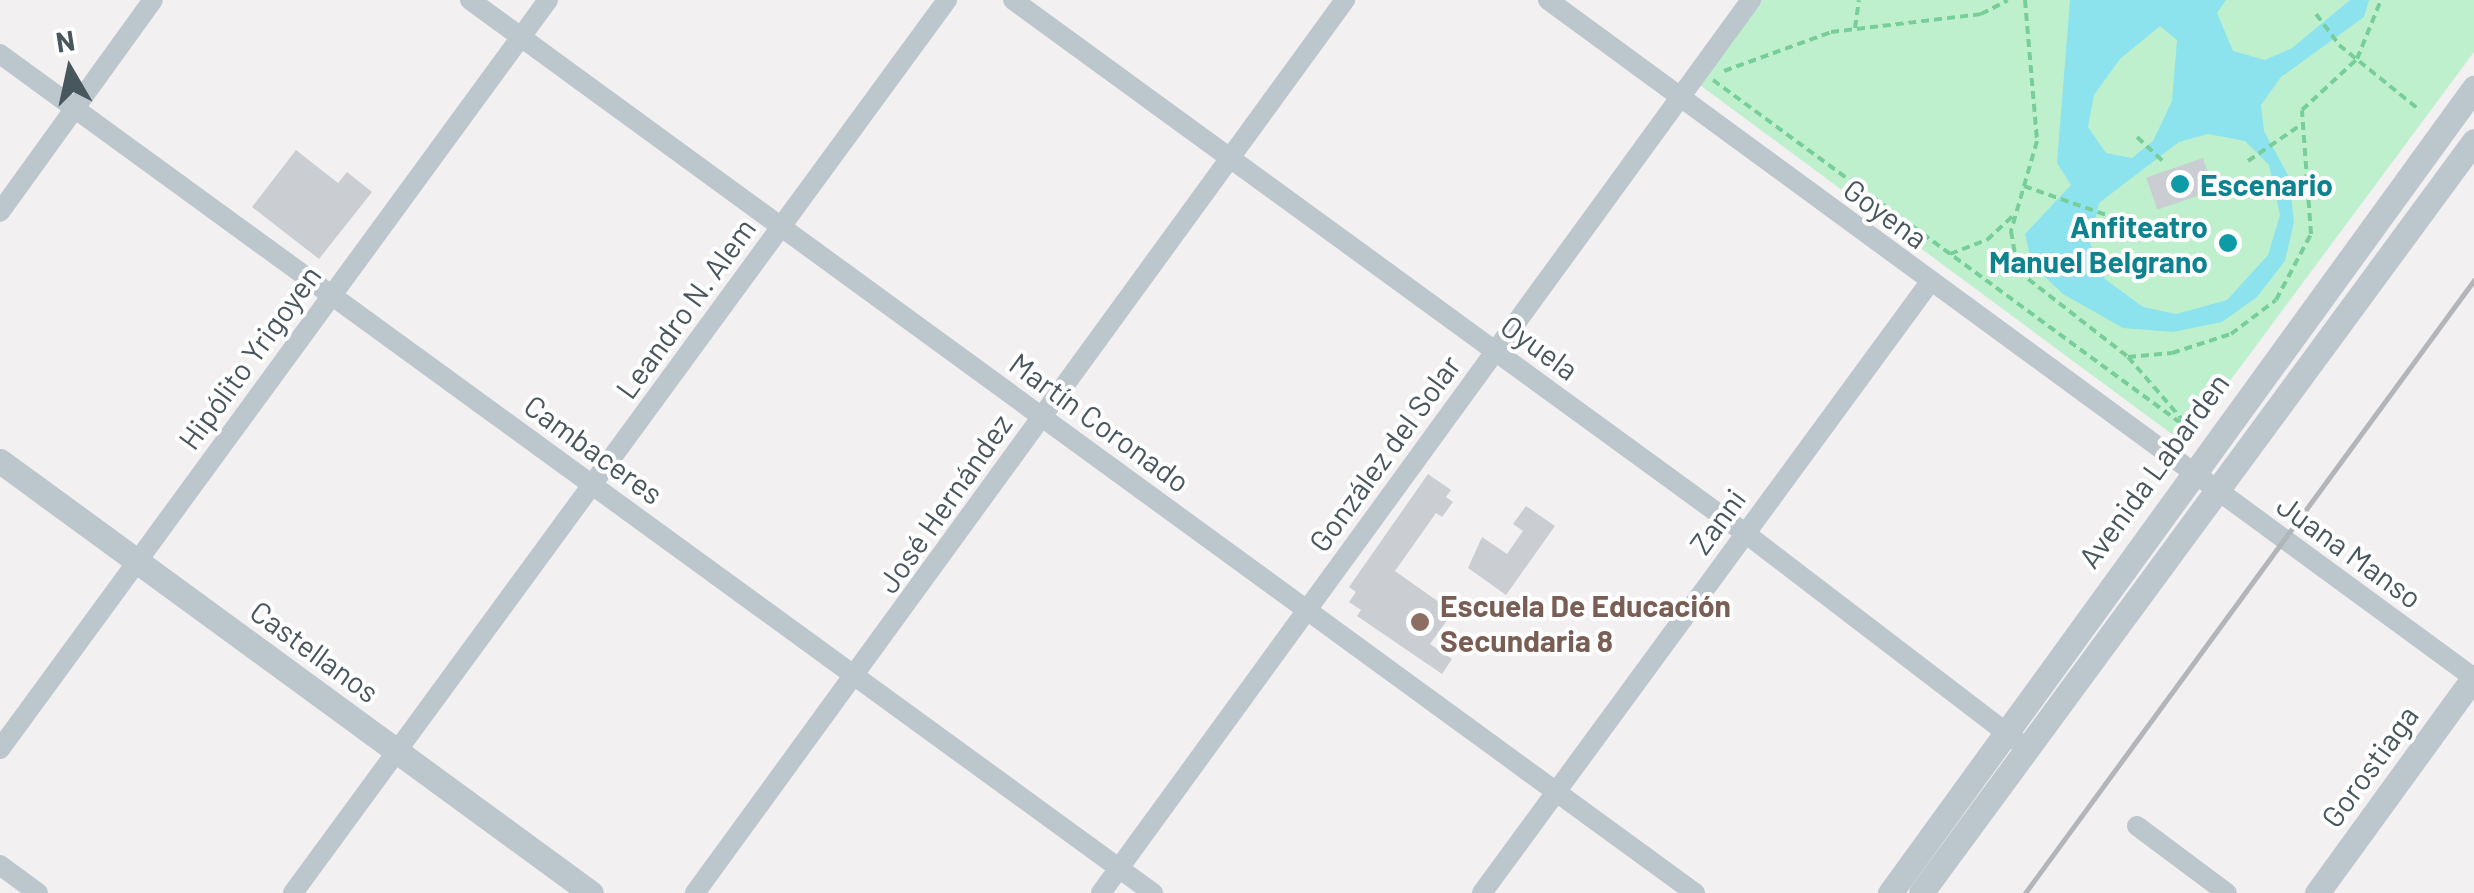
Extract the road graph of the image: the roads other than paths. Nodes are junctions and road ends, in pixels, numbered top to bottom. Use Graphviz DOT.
graph roads {
  1 [pos="154,0"];
  2 [pos="470,0"];
  3 [pos="548,0"];
  4 [pos="947,0"];
  5 [pos="1013,0"];
  6 [pos="1344,0"];
  7 [pos="1548,0"];
  8 [pos="1751,0"];
  9 [pos="520,37"];
  10 [pos="0,54"];
  11 [pos="2474,88"];
  12 [pos="1679,98"];
  13 [pos="75,108"];
  14 [pos="2474,140"];
  15 [pos="1230,158"];
  16 [pos="0,212"];
  17 [pos="782,227"];
  18 [pos="1930,282"];
  19 [pos="332,295"];
  20 [pos="1495,351"];
  21 [pos="1042,416"];
  22 [pos="0,462"];
  23 [pos="2190,473"];
  24 [pos="593,485"];
  25 [pos="2216,491"];
  26 [pos="1746,533"];
  27 [pos="136,561"];
  28 [pos="1307,610"];
  29 [pos="857,677"];
  30 [pos="2474,678"];
  31 [pos="2005,732"];
  32 [pos="2027,748"];
  33 [pos="0,750"];
  34 [pos="397,752"];
  35 [pos="1556,792"];
  36 [pos="2137,826"];
  37 [pos="0,866"];
  38 [pos="1119,868"];
  39 [pos="38,893"];
  40 [pos="294,893"];
  41 [pos="591,893"];
  42 [pos="695,893"];
  43 [pos="1101,893"];
  44 [pos="1153,893"];
  45 [pos="1482,893"];
  46 [pos="1696,893"];
  47 [pos="1890,893"];
  48 [pos="1921,893"];
  49 [pos="2227,893"];
  50 [pos="2317,893"];
  1 -- 13 [label="street"];
  2 -- 9 [label="street, Martín Coronado"];
  3 -- 9 [label="street, Hipólito Yrigoyen"];
  4 -- 17 [label="street, Leandro N. Alem"];
  5 -- 15 [label="street, Oyuela"];
  6 -- 15 [label="street, José Hernández"];
  7 -- 12 [label="street, Goyena"];
  8 -- 12 [label="street, González del Solar"];
  9 -- 17 [label="street, Martín Coronado"];
  9 -- 19 [label="street, Hipólito Yrigoyen"];
  10 -- 13 [label="street, Cambaceres"];
  11 -- 23 [label="street, Avenida Labarden"];
  12 -- 18 [label="street, Goyena"];
  12 -- 20 [label="street, González del Solar"];
  13 -- 16 [label="street"];
  13 -- 19 [label="street, Cambaceres"];
  14 -- 25 [label="street, Avenida Labarden"];
  15 -- 20 [label="street, Oyuela"];
  15 -- 21 [label="street, José Hernández"];
  17 -- 21 [label="street, Martín Coronado"];
  17 -- 24 [label="street, Leandro N. Alem"];
  18 -- 23 [label="street, Goyena"];
  18 -- 26 [label="street, Zanni"];
  19 -- 24 [label="street, Cambaceres"];
  19 -- 27 [label="street, Hipólito Yrigoyen"];
  20 -- 26 [label="street, Oyuela"];
  20 -- 28 [label="street, González del Solar"];
  21 -- 28 [label="street, Martín Coronado"];
  21 -- 29 [label="street, José Hernández"];
  22 -- 27 [label="street, Castellanos"];
  23 -- 25 [label="street, Juana Manso"];
  23 -- 31 [label="street, Avenida Labarden"];
  24 -- 29 [label="street, Cambaceres"];
  24 -- 34 [label="street, Leandro N. Alem"];
  25 -- 30 [label="street, Juana Manso"];
  25 -- 32 [label="street, Avenida Labarden"];
  26 -- 31 [label="street, Oyuela"];
  26 -- 35 [label="street, Zanni"];
  27 -- 33 [label="street, Hipólito Yrigoyen"];
  27 -- 34 [label="street, Castellanos"];
  28 -- 35 [label="street, Martín Coronado"];
  28 -- 38 [label="street, González del Solar"];
  29 -- 38 [label="street, Cambaceres"];
  29 -- 42 [label="street, José Hernández"];
  30 -- 50 [label="street, Gorostiaga"];
  31 -- 32 [label="street, Oyuela"];
  31 -- 47 [label="street, Avenida Labarden"];
  32 -- 48 [label="street, Avenida Labarden"];
  34 -- 40 [label="street, Leandro N. Alem"];
  34 -- 41 [label="street, Castellanos"];
  35 -- 45 [label="street, Zanni"];
  35 -- 46 [label="street, Martín Coronado"];
  36 -- 49 [label="street"];
  37 -- 39 [label="street"];
  38 -- 43 [label="street, González del Solar"];
  38 -- 44 [label="street, Cambaceres"];
}
